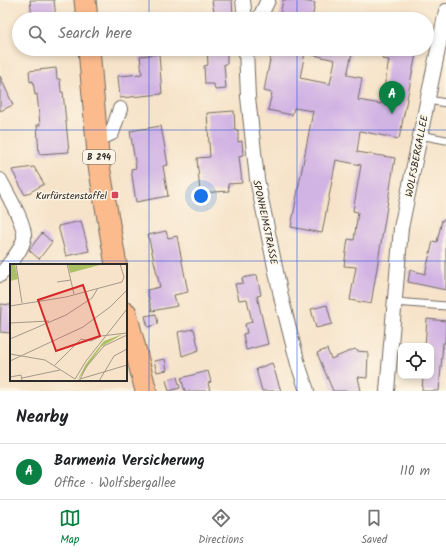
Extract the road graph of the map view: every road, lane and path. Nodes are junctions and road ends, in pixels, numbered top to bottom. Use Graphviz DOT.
graph roads {
  1 [pos="85,0"];
  2 [pos="243,0"];
  3 [pos="268,0"];
  4 [pos="446,11"];
  5 [pos="86,12"];
  6 [pos="244,12"];
  7 [pos="262,12"];
  8 [pos="91,56"];
  9 [pos="246,56"];
  10 [pos="428,100"];
  11 [pos="446,103"];
  12 [pos="120,109"];
  13 [pos="420,135"];
  14 [pos="97,140"];
  15 [pos="446,140"];
  16 [pos="0,180"];
  17 [pos="116,264"];
  18 [pos="0,275"];
  19 [pos="395,302"];
  20 [pos="446,306"];
  21 [pos="127,317"];
  22 [pos="146,391"];
  23 [pos="307,391"];
  24 [pos="387,391"];
  1 -- 5 [label="main road"];
  2 -- 6 [label="street"];
  3 -- 7 [label="street"];
  4 -- 10 [label="street, WOLFSBERGALLEE"];
  8 -- 14 [label="main road, B 294"];
  9 -- 23 [label="street, SPONHEIMSTRASSE"];
  10 -- 11 [label="lane"];
  10 -- 13 [label="street, WOLFSBERGALLEE"];
  12 -- 14 [label="street"];
  13 -- 15 [label="lane"];
  13 -- 19 [label="street, WOLFSBERGALLEE"];
  14 -- 17 [label="main road, B 294"];
  16 -- 18 [label="street"];
  19 -- 20 [label="lane"];
  19 -- 24 [label="street, WOLFSBERGALLEE"];
  21 -- 22 [label="main road"];
}
